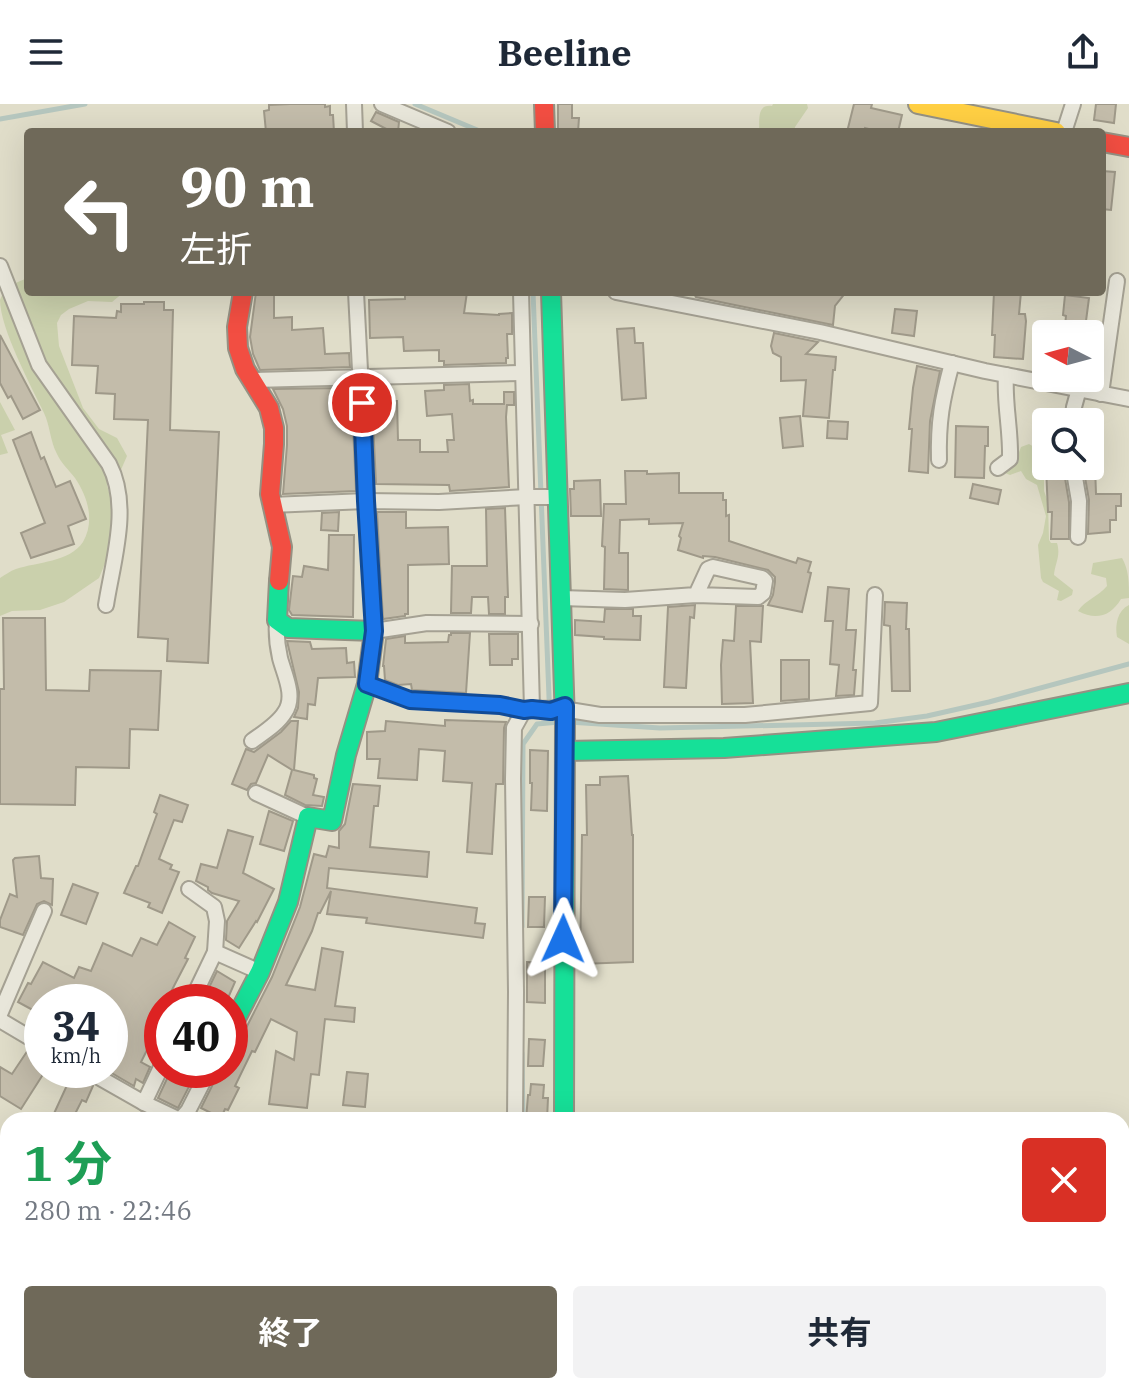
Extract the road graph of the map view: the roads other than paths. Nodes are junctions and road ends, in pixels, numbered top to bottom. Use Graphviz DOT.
graph roads {
  1 [pos="354,104"];
  2 [pos="382,104"];
  3 [pos="544,104"];
  4 [pos="918,104"];
  5 [pos="1073,104"];
  6 [pos="355,128"];
  7 [pos="439,128"];
  8 [pos="545,128"];
  9 [pos="1033,128"];
  10 [pos="1065,128"];
  11 [pos="1106,143"];
  12 [pos="1129,147"];
  13 [pos="0,266"];
  14 [pos="1117,281"];
  15 [pos="242,296"];
  16 [pos="356,296"];
  17 [pos="521,296"];
  18 [pos="551,296"];
  19 [pos="636,296"];
  20 [pos="952,363"];
  21 [pos="522,373"];
  22 [pos="1006,375"];
  23 [pos="361,376"];
  24 [pos="251,380"];
  25 [pos="1032,380"];
  26 [pos="1092,392"];
  27 [pos="1101,394"];
  28 [pos="1129,399"];
  29 [pos="939,460"];
  30 [pos="998,468"];
  31 [pos="1075,480"];
  32 [pos="527,497"];
  33 [pos="559,497"];
  34 [pos="366,501"];
  35 [pos="271,505"];
  36 [pos="1078,537"];
  37 [pos="696,595"];
  38 [pos="875,595"];
  39 [pos="561,598"];
  40 [pos="106,605"];
  41 [pos="277,620"];
  42 [pos="531,624"];
  43 [pos="374,631"];
  44 [pos="367,684"];
  45 [pos="1129,693"];
  46 [pos="564,708"];
  47 [pos="528,709"];
  48 [pos="252,741"];
  49 [pos="565,751"];
  50 [pos="256,793"];
  51 [pos="308,817"];
  52 [pos="189,889"];
  53 [pos="44,911"];
  54 [pos="215,952"];
  55 [pos="260,972"];
  56 [pos="200,984"];
  57 [pos="248,995"];
  58 [pos="0,1014"];
  59 [pos="0,1020"];
  60 [pos="24,1034"];
  61 [pos="118,1088"];
  62 [pos="151,1088"];
  63 [pos="200,1088"];
  64 [pos="144,1103"];
  65 [pos="163,1112"];
  66 [pos="187,1112"];
  67 [pos="515,1112"];
  68 [pos="564,1112"];
  1 -- 6 [label="street"];
  2 -- 7 [label="street"];
  3 -- 8 [label="street"];
  4 -- 9 [label="street"];
  5 -- 10 [label="street"];
  11 -- 12 [label="street"];
  13 -- 40 [label="street"];
  14 -- 27 [label="street"];
  15 -- 24 [label="street"];
  16 -- 23 [label="street"];
  17 -- 21 [label="street"];
  18 -- 33 [label="street"];
  19 -- 20 [label="street"];
  20 -- 22 [label="street"];
  20 -- 29 [label="street"];
  21 -- 23 [label="street"];
  21 -- 32 [label="street"];
  22 -- 25 [label="street"];
  22 -- 30 [label="street"];
  23 -- 24 [label="street"];
  23 -- 34 [label="street"];
  24 -- 35 [label="street"];
  26 -- 27 [label="street"];
  27 -- 28 [label="street"];
  31 -- 36 [label="street"];
  32 -- 33 [label="street"];
  32 -- 34 [label="street"];
  32 -- 42 [label="street"];
  33 -- 39 [label="street"];
  34 -- 35 [label="street"];
  34 -- 43 [label="street"];
  35 -- 41 [label="street"];
  37 -- 39 [label="street"];
  38 -- 46 [label="street"];
  39 -- 46 [label="street"];
  41 -- 43 [label="street"];
  41 -- 48 [label="street"];
  42 -- 43 [label="street"];
  42 -- 47 [label="street"];
  43 -- 44 [label="street"];
  44 -- 47 [label="street"];
  44 -- 51 [label="street"];
  45 -- 49 [label="street"];
  46 -- 47 [label="street"];
  46 -- 49 [label="street"];
  47 -- 67 [label="street"];
  49 -- 68 [label="street"];
  50 -- 51 [label="street"];
  51 -- 55 [label="street"];
  52 -- 54 [label="street"];
  53 -- 58 [label="street"];
  54 -- 55 [label="street"];
  54 -- 56 [label="street"];
  55 -- 57 [label="street"];
  59 -- 60 [label="street"];
  61 -- 64 [label="street"];
  62 -- 64 [label="street"];
  63 -- 66 [label="street"];
  64 -- 65 [label="street"];
}
